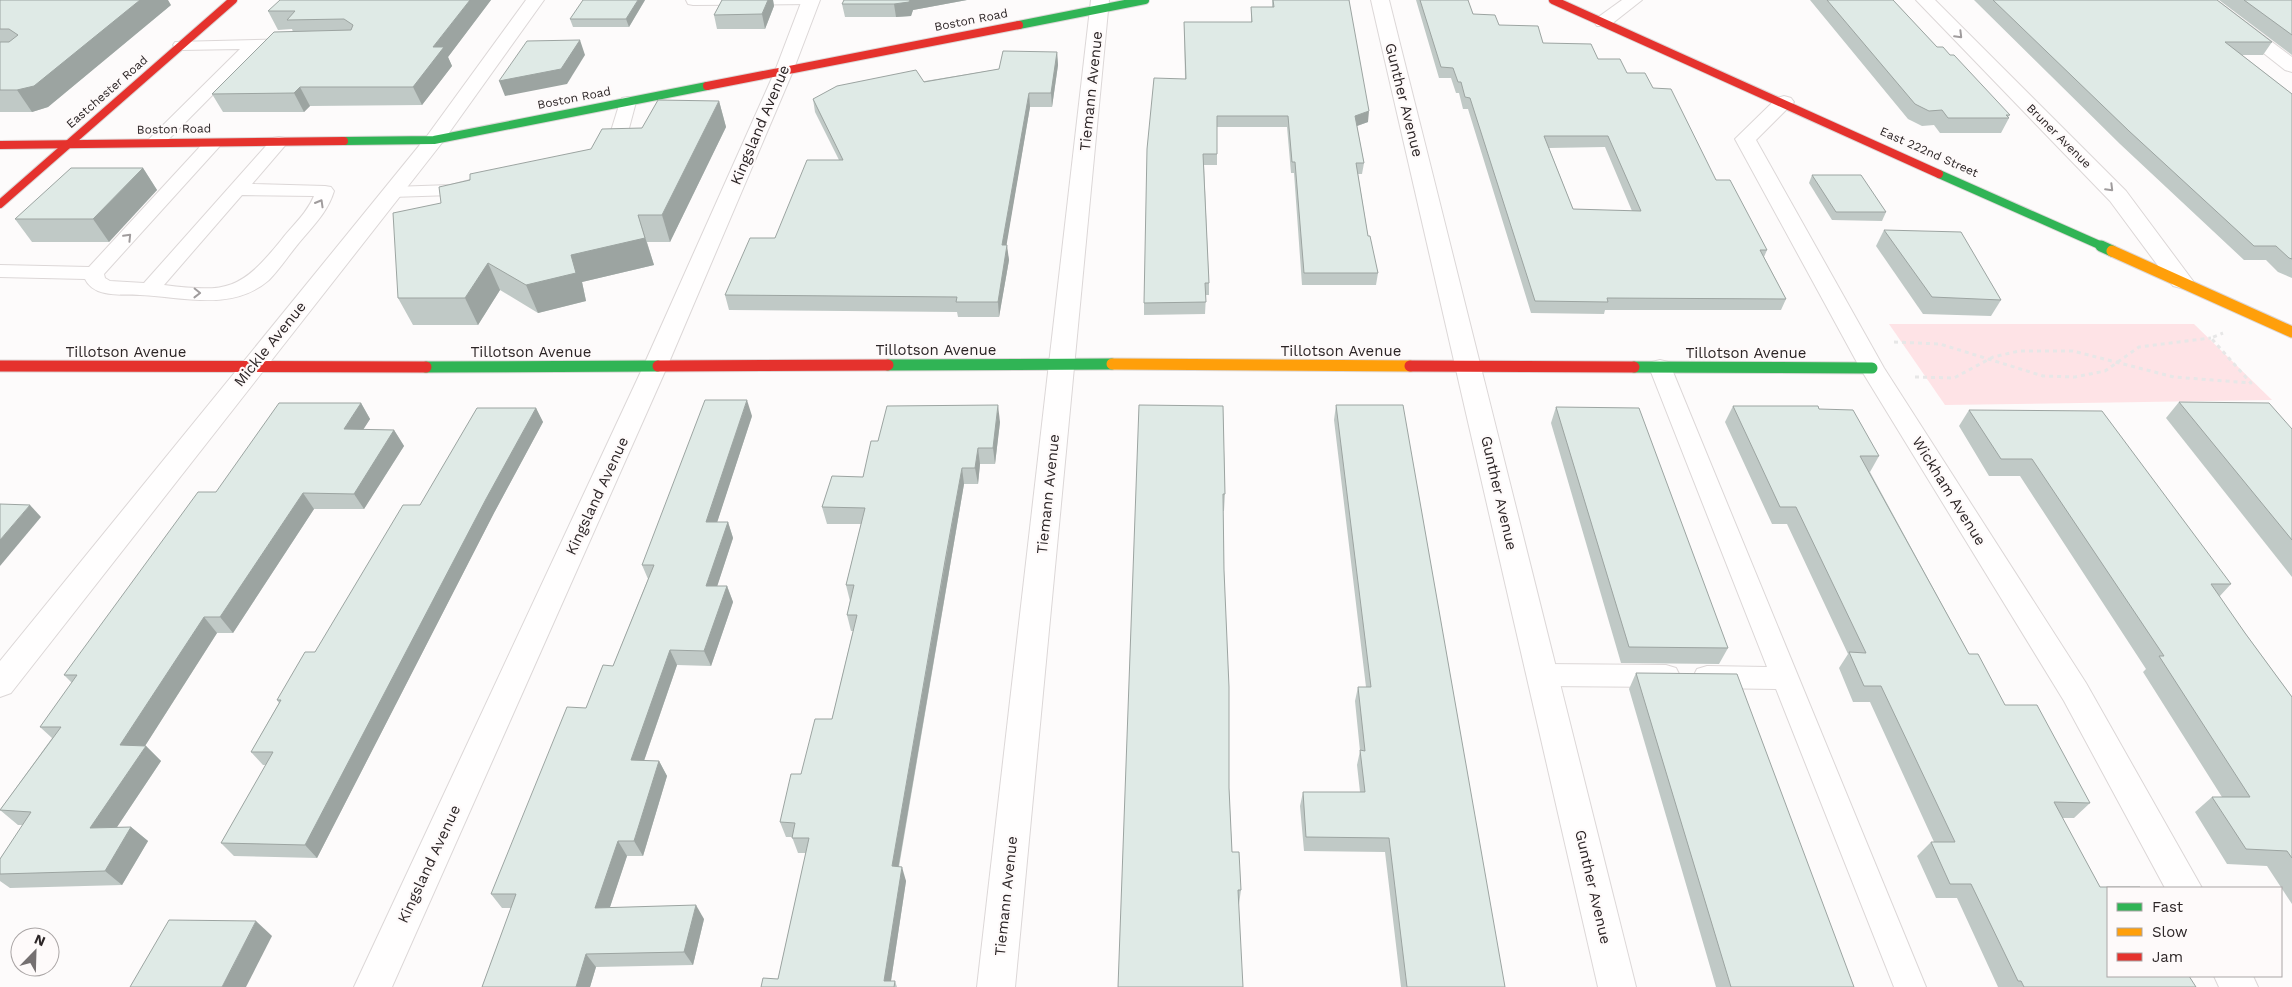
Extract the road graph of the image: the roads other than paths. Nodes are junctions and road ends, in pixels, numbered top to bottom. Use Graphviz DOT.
graph roads {
  1 [pos="233,0"];
  2 [pos="535,0"];
  3 [pos="811,0"];
  4 [pos="1145,0"];
  5 [pos="1380,0"];
  6 [pos="1553,0"];
  7 [pos="1633,0"];
  8 [pos="1925,0"];
  9 [pos="2205,0"];
  10 [pos="692,1"];
  11 [pos="1100,4"];
  12 [pos="1603,22"];
  13 [pos="312,44"];
  14 [pos="182,45"];
  15 [pos="253,45"];
  16 [pos="2292,66"];
  17 [pos="784,71"];
  18 [pos="628,102"];
  19 [pos="1784,102"];
  20 [pos="434,140"];
  21 [pos="279,142"];
  22 [pos="155,143"];
  23 [pos="213,143"];
  24 [pos="68,144"];
  25 [pos="0,145"];
  26 [pos="586,154"];
  27 [pos="490,180"];
  28 [pos="237,189"];
  29 [pos="392,192"];
  30 [pos="0,204"];
  31 [pos="0,271"];
  32 [pos="94,273"];
  33 [pos="2181,281"];
  34 [pos="149,289"];
  35 [pos="2292,332"];
  36 [pos="1062,364"];
  37 [pos="0,366"];
  38 [pos="655,367"];
  39 [pos="1469,367"];
  40 [pos="1660,367"];
  41 [pos="250,368"];
  42 [pos="1872,368"];
  43 [pos="1543,675"];
  44 [pos="1785,678"];
  45 [pos="0,684"];
  46 [pos="2183,887"];
  47 [pos="372,987"];
  48 [pos="996,987"];
  49 [pos="1617,987"];
  50 [pos="1910,987"];
  1 -- 14 [label="street, Eastchester Road"];
  2 -- 20 [label="street, Mickle Avenue"];
  3 -- 10 [label="lane"];
  3 -- 17 [label="street, Kingsland Avenue"];
  4 -- 11 [label="street, Boston Road"];
  5 -- 39 [label="street, Gunther Avenue"];
  6 -- 12 [label="street, East 222nd Street"];
  7 -- 12 [label="street"];
  8 -- 33 [label="street, Bruner Avenue, one-way"];
  9 -- 16 [label="street"];
  11 -- 17 [label="street, Boston Road"];
  11 -- 36 [label="street, Tiemann Avenue"];
  12 -- 19 [label="street, East 222nd Street"];
  13 -- 15 [label="lane"];
  14 -- 15 [label="lane"];
  14 -- 24 [label="street, Eastchester Road"];
  15 -- 22 [label="lane"];
  17 -- 18 [label="street, Boston Road"];
  17 -- 38 [label="street, Kingsland Avenue"];
  18 -- 20 [label="street, Boston Road"];
  18 -- 26 [label="lane"];
  19 -- 33 [label="street, East 222nd Street"];
  19 -- 42 [label="street, Wickham Avenue"];
  20 -- 21 [label="street, Boston Road"];
  20 -- 29 [label="street, Mickle Avenue"];
  21 -- 23 [label="street, Boston Road"];
  21 -- 28 [label="lane"];
  22 -- 23 [label="street, Boston Road"];
  22 -- 24 [label="street, Boston Road"];
  32 -- 23 [label="lane, one-way"];
  24 -- 25 [label="street, Boston Road"];
  24 -- 30 [label="street, Eastchester Road"];
  27 -- 29 [label="lane"];
  28 -- 34 [label="lane"];
  34 -- 28 [label="lane, one-way"];
  29 -- 41 [label="street, Mickle Avenue"];
  31 -- 32 [label="lane"];
  32 -- 34 [label="lane"];
  33 -- 35 [label="street, East 222nd Street"];
  36 -- 38 [label="street, Tillotson Avenue"];
  36 -- 39 [label="street, Tillotson Avenue"];
  36 -- 48 [label="street, Tiemann Avenue"];
  37 -- 41 [label="street, Tillotson Avenue"];
  38 -- 41 [label="street, Tillotson Avenue"];
  38 -- 47 [label="street, Kingsland Avenue"];
  39 -- 40 [label="street, Tillotson Avenue"];
  39 -- 43 [label="street, Gunther Avenue"];
  40 -- 42 [label="street, Tillotson Avenue"];
  40 -- 44 [label="lane"];
  41 -- 45 [label="street, Mickle Avenue"];
  42 -- 46 [label="street, Wickham Avenue"];
  43 -- 44 [label="lane"];
  43 -- 49 [label="street, Gunther Avenue"];
  44 -- 50 [label="lane"];
}
